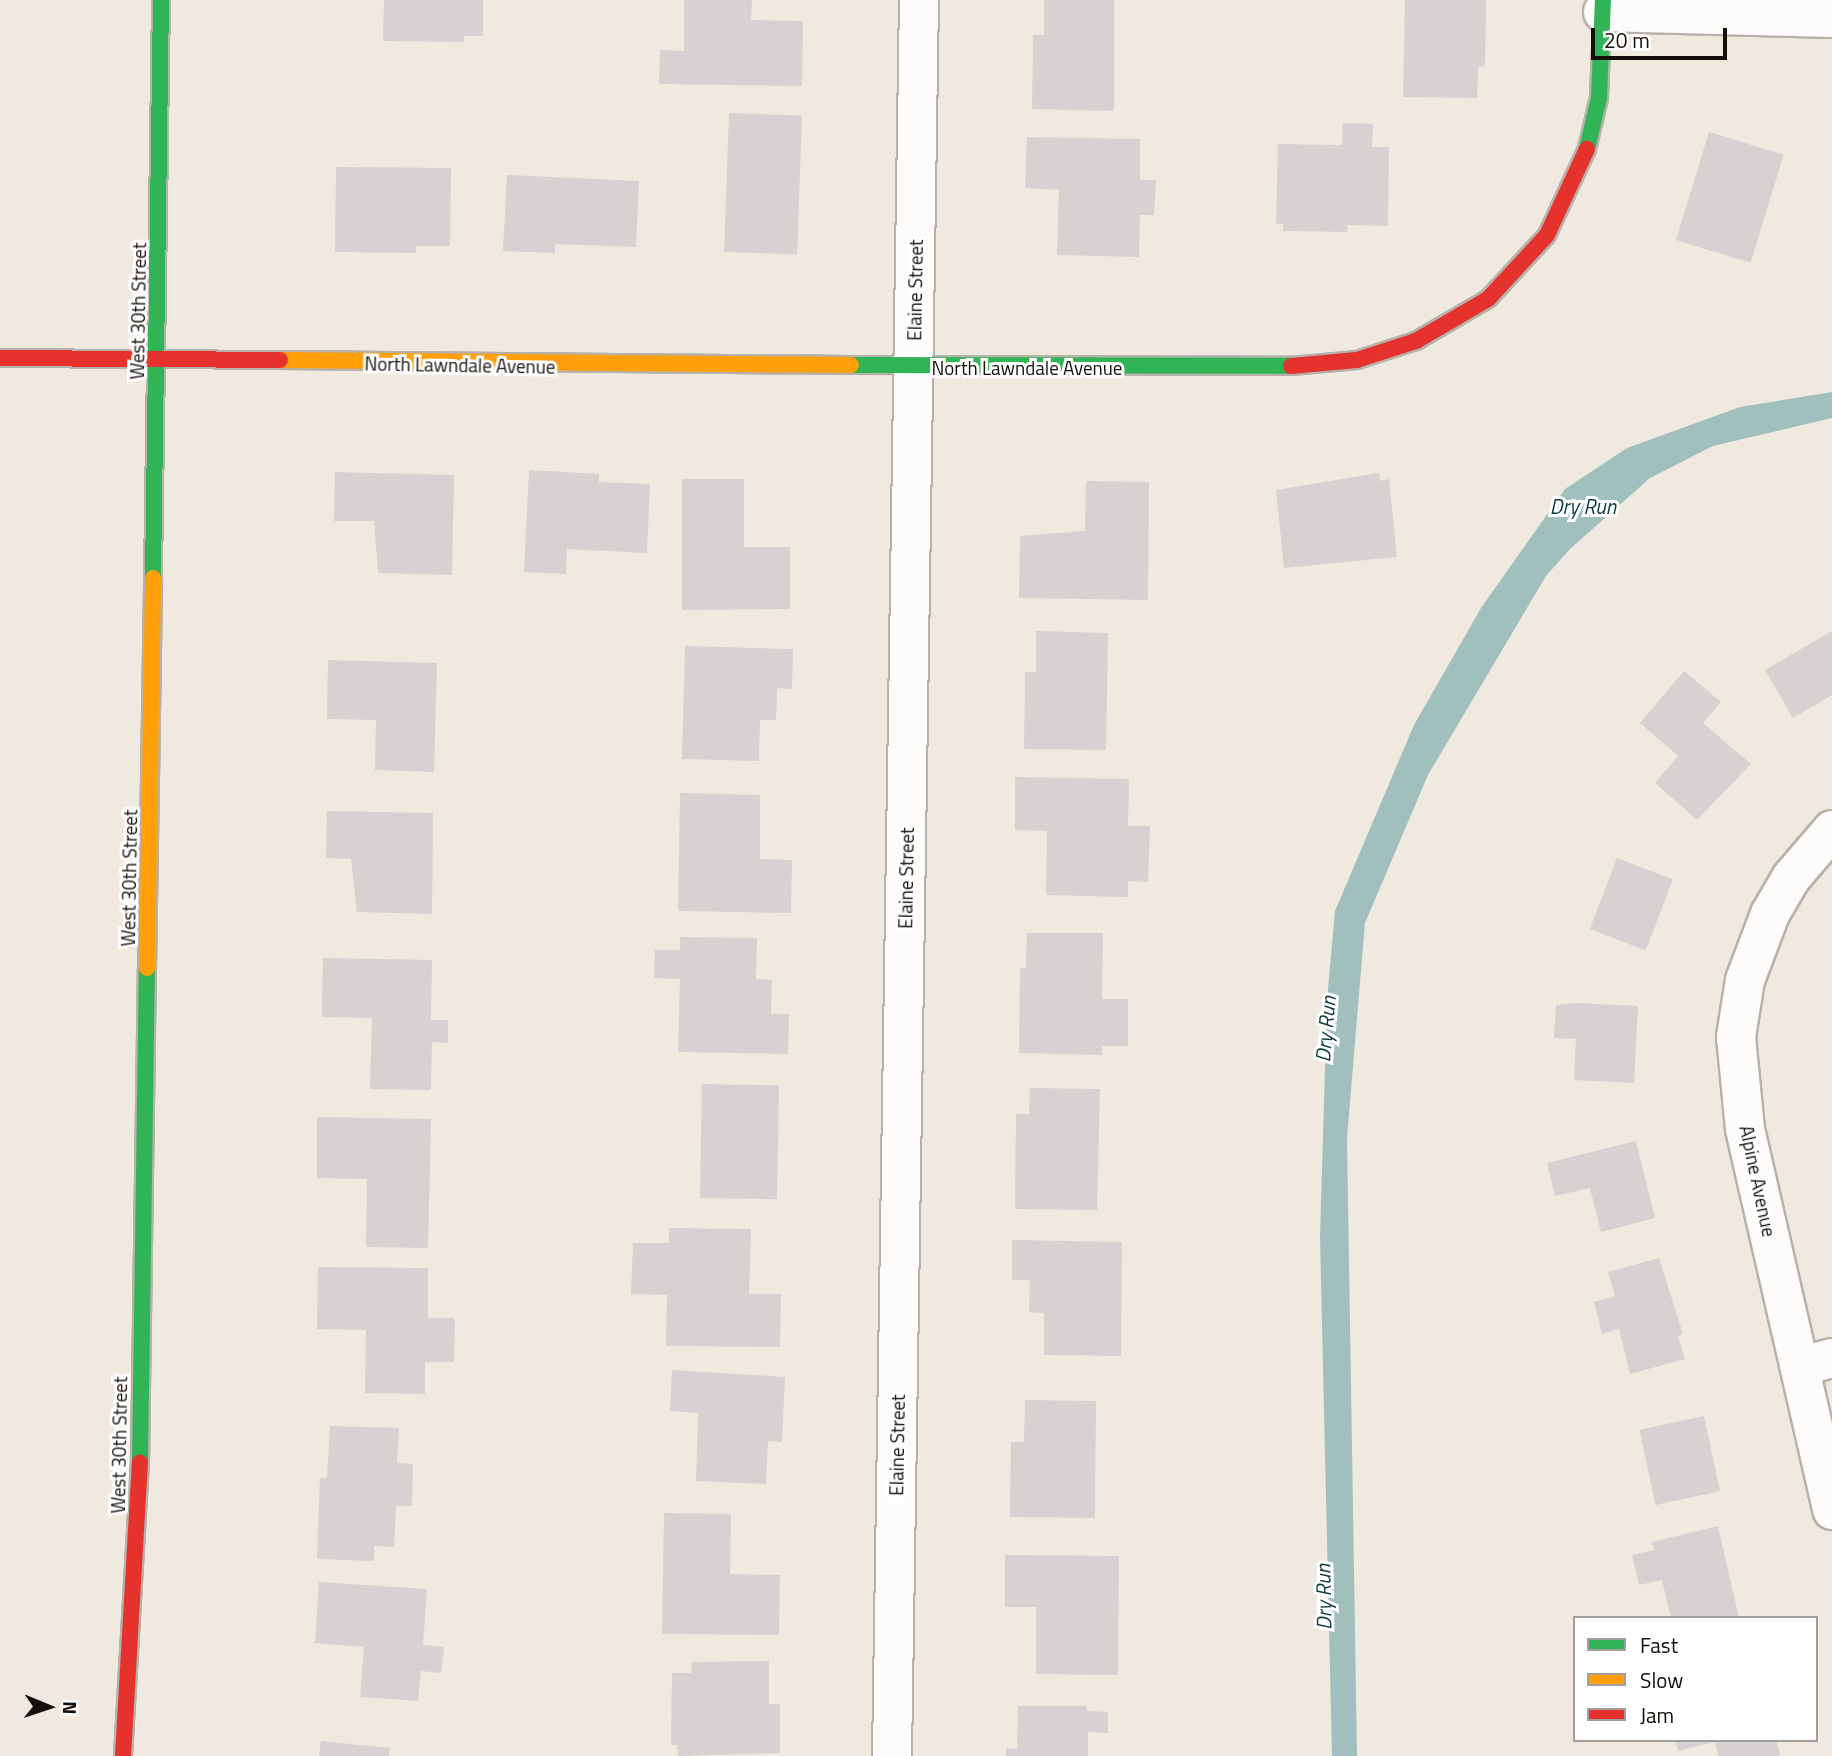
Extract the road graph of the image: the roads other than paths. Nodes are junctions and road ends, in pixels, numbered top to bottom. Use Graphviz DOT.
graph roads {
  1 [pos="162,0"];
  2 [pos="919,0"];
  3 [pos="1603,6"];
  4 [pos="1832,18"];
  5 [pos="0,358"];
  6 [pos="159,360"];
  7 [pos="914,367"];
  8 [pos="1832,830"];
  9 [pos="1816,1362"];
  10 [pos="1832,1510"];
  11 [pos="123,1756"];
  12 [pos="892,1756"];
  1 -- 6 [label="street, West 30th Street"];
  2 -- 7 [label="street, Elaine Street"];
  3 -- 4 [label="street, North Lawndale Avenue"];
  3 -- 7 [label="street, North Lawndale Avenue"];
  5 -- 6 [label="street, North Lawndale Avenue"];
  6 -- 7 [label="street, North Lawndale Avenue"];
  6 -- 11 [label="street, West 30th Street"];
  7 -- 12 [label="street, Elaine Street"];
  8 -- 9 [label="street, Alpine Avenue"];
  9 -- 10 [label="street, Alpine Avenue"];
}
